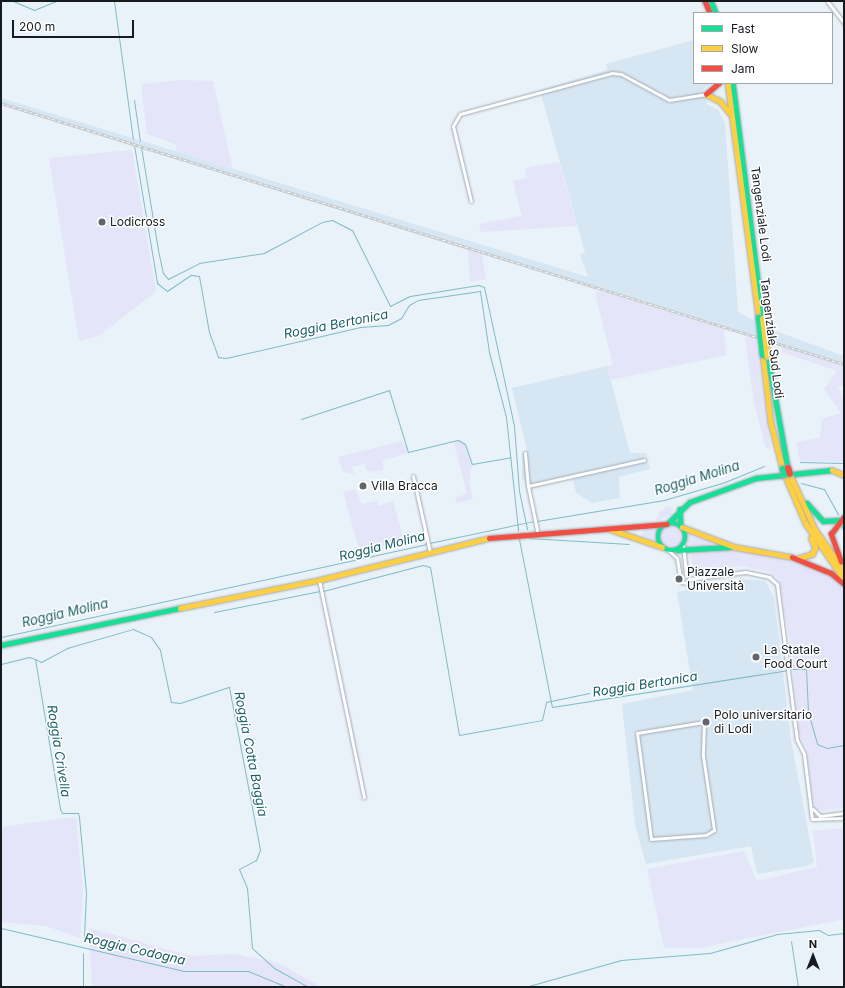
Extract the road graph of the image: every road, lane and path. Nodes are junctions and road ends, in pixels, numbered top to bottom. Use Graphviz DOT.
graph roads {
  1 [pos="705,1"];
  2 [pos="711,1"];
  3 [pos="827,1"];
  4 [pos="710,12"];
  5 [pos="716,12"];
  6 [pos="844,24"];
  7 [pos="718,84"];
  8 [pos="728,84"];
  9 [pos="733,84"];
  10 [pos="706,94"];
  11 [pos="732,117"];
  12 [pos="471,201"];
  13 [pos="761,319"];
  14 [pos="525,453"];
  15 [pos="644,460"];
  16 [pos="832,470"];
  17 [pos="844,470"];
  18 [pos="787,471"];
  19 [pos="844,475"];
  20 [pos="413,476"];
  21 [pos="528,486"];
  22 [pos="797,492"];
  23 [pos="680,509"];
  24 [pos="842,518"];
  25 [pos="667,524"];
  26 [pos="806,524"];
  27 [pos="604,527"];
  28 [pos="682,527"];
  29 [pos="538,530"];
  30 [pos="735,547"];
  31 [pos="681,548"];
  32 [pos="430,549"];
  33 [pos="666,549"];
  34 [pos="692,549"];
  35 [pos="792,557"];
  36 [pos="684,560"];
  37 [pos="844,567"];
  38 [pos="844,571"];
  39 [pos="686,576"];
  40 [pos="682,577"];
  41 [pos="689,579"];
  42 [pos="844,579"];
  43 [pos="319,580"];
  44 [pos="844,584"];
  45 [pos="1,645"];
  46 [pos="704,722"];
  47 [pos="364,797"];
  48 [pos="811,806"];
  49 [pos="844,813"];
  50 [pos="844,818"];
  1 -- 4 [label="main road"];
  2 -- 5 [label="main road"];
  3 -- 6 [label="street"];
  7 -- 10 [label="main road"];
  8 -- 11 [label="main road, Tangenziale Sud Lodi"];
  9 -- 13 [label="main road, Tangenziale Lodi"];
  10 -- 11 [label="main road"];
  10 -- 12 [label="street"];
  11 -- 13 [label="main road, Tangenziale Sud Lodi"];
  13 -- 18 [label="main road, Tangenziale Lodi, bridge"];
  14 -- 21 [label="street"];
  15 -- 21 [label="street"];
  16 -- 17 [label="street"];
  16 -- 19 [label="main road"];
  16 -- 23 [label="main road"];
  18 -- 22 [label="main road, Tangenziale Lodi"];
  18 -- 26 [label="main road"];
  20 -- 32 [label="street"];
  21 -- 29 [label="street"];
  22 -- 24 [label="main road"];
  22 -- 38 [label="main road, Tangenziale Lodi"];
  23 -- 25 [label="main road"];
  23 -- 28 [label="main road"];
  24 -- 37 [label="main road"];
  25 -- 27 [label="main road"];
  25 -- 28 [label="main road"];
  25 -- 33 [label="main road"];
  26 -- 35 [label="main road"];
  26 -- 42 [label="main road"];
  27 -- 29 [label="main road"];
  27 -- 33 [label="main road"];
  28 -- 30 [label="main road"];
  28 -- 31 [label="main road"];
  29 -- 32 [label="main road"];
  30 -- 34 [label="main road"];
  30 -- 35 [label="main road"];
  31 -- 33 [label="main road"];
  31 -- 34 [label="main road"];
  31 -- 36 [label="street"];
  32 -- 43 [label="main road"];
  33 -- 40 [label="street"];
  34 -- 36 [label="street"];
  35 -- 44 [label="main road"];
  36 -- 39 [label="street"];
  39 -- 40 [label="street"];
  39 -- 41 [label="street"];
  40 -- 41 [label="street"];
  41 -- 48 [label="street"];
  43 -- 45 [label="main road"];
  43 -- 47 [label="street"];
  46 -- 46 [label="street"];
  48 -- 49 [label="street"];
  48 -- 50 [label="street"];
}
